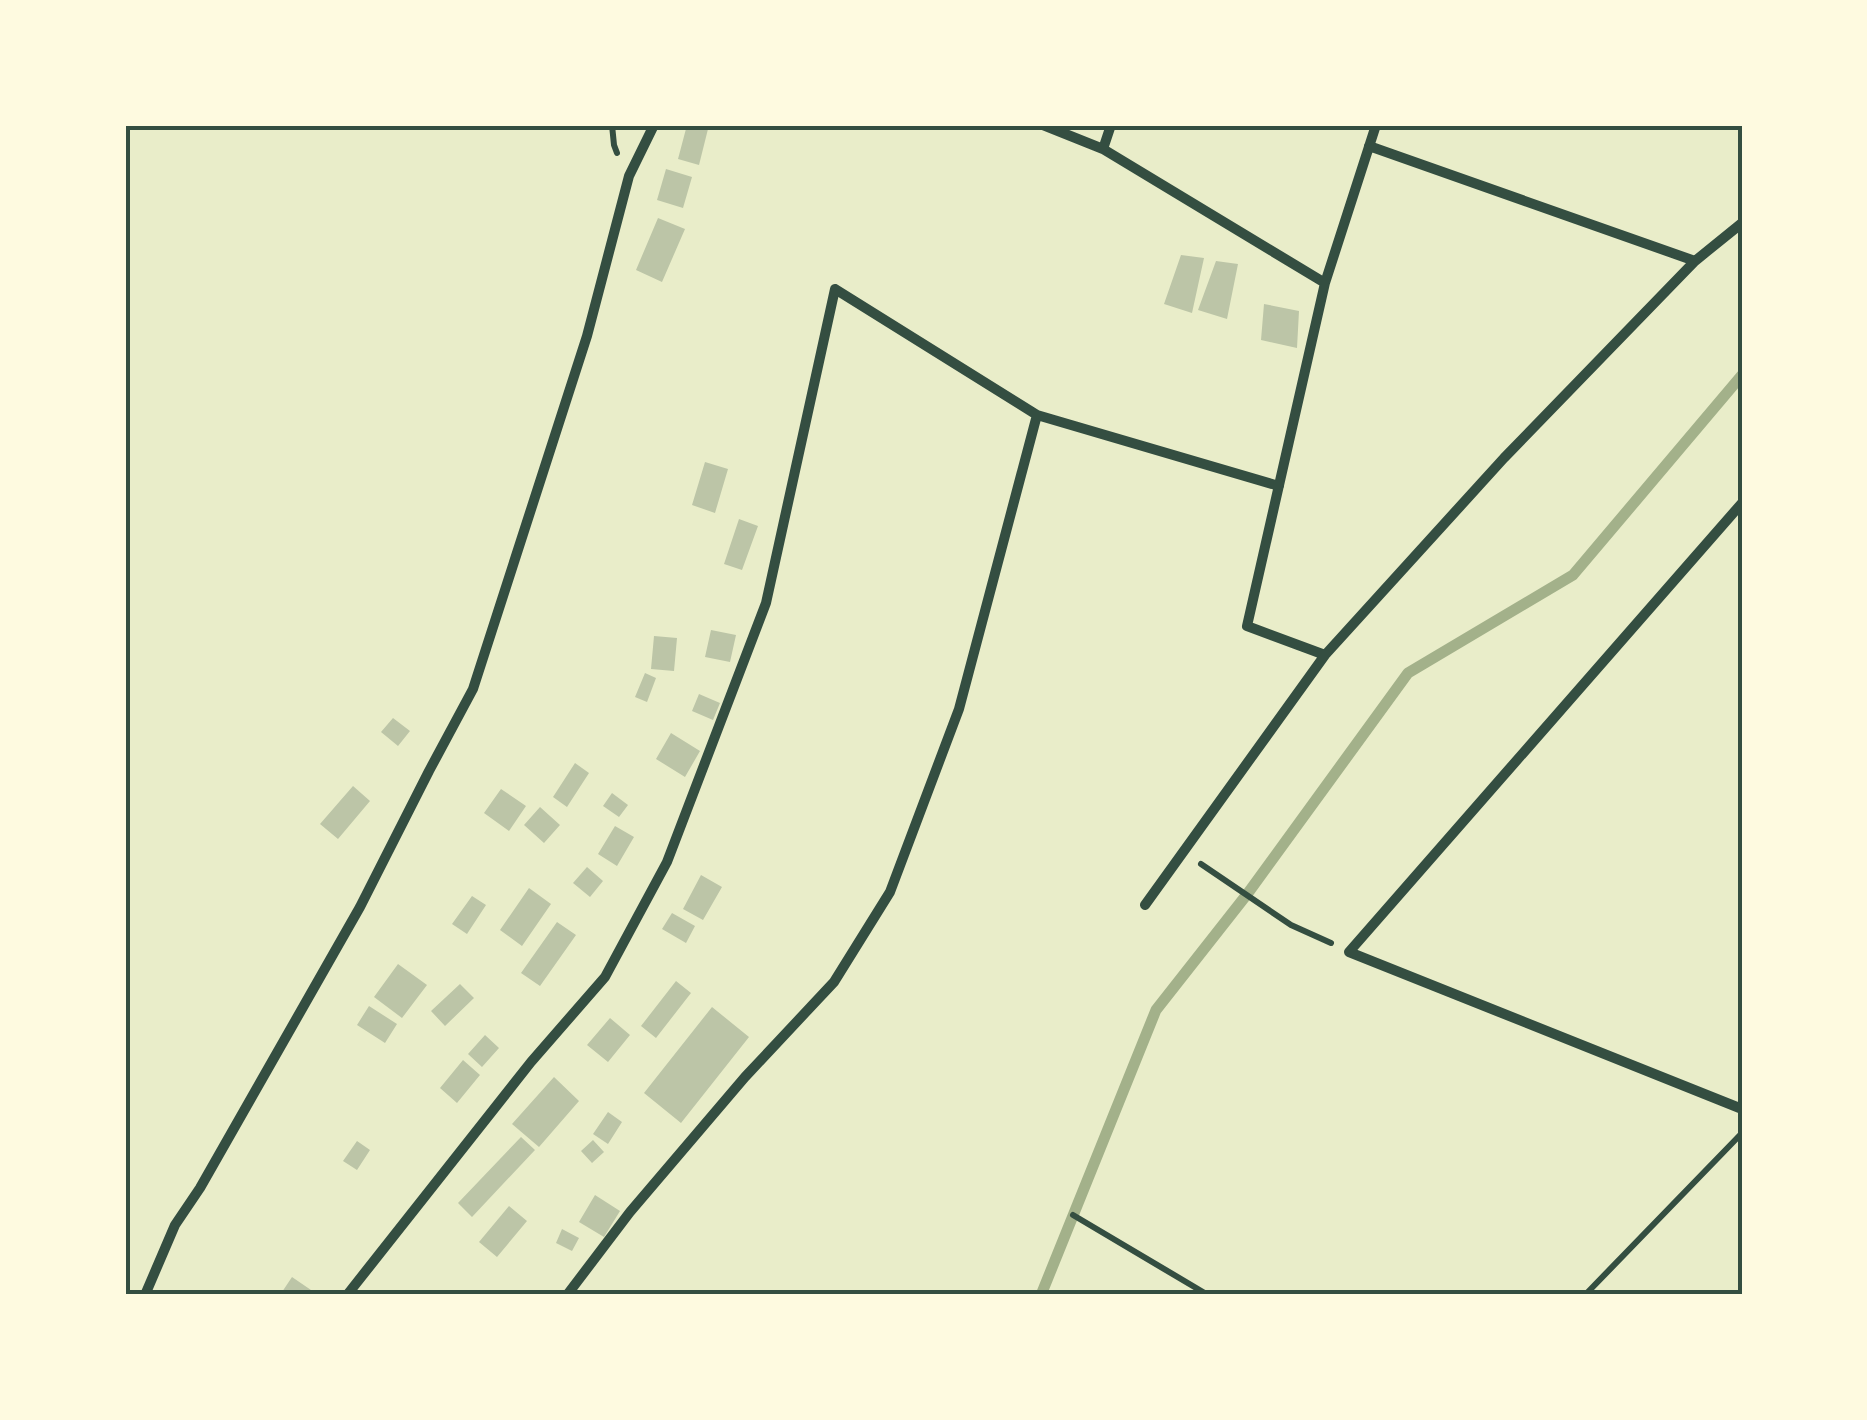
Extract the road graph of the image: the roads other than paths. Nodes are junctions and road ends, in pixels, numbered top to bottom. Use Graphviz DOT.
graph roads {
  1 [pos="654,125"];
  2 [pos="1043,125"];
  3 [pos="1111,125"];
  4 [pos="1376,125"];
  5 [pos="1369,146"];
  6 [pos="1103,149"];
  7 [pos="1742,223"];
  8 [pos="1695,262"];
  9 [pos="1326,282"];
  10 [pos="1037,415"];
  11 [pos="1279,486"];
  12 [pos="1742,502"];
  13 [pos="1325,655"];
  14 [pos="1145,905"];
  15 [pos="1742,1109"];
  16 [pos="144,1295"];
  17 [pos="347,1295"];
  18 [pos="568,1295"];
  1 -- 16 [label="street"];
  2 -- 6 [label="street"];
  3 -- 6 [label="street"];
  4 -- 5 [label="street"];
  5 -- 8 [label="street"];
  5 -- 9 [label="street"];
  6 -- 9 [label="street"];
  7 -- 8 [label="street"];
  8 -- 13 [label="street"];
  9 -- 11 [label="street"];
  10 -- 11 [label="street"];
  10 -- 17 [label="street"];
  10 -- 18 [label="street"];
  11 -- 13 [label="street"];
  12 -- 15 [label="street"];
  13 -- 14 [label="street"];
}
